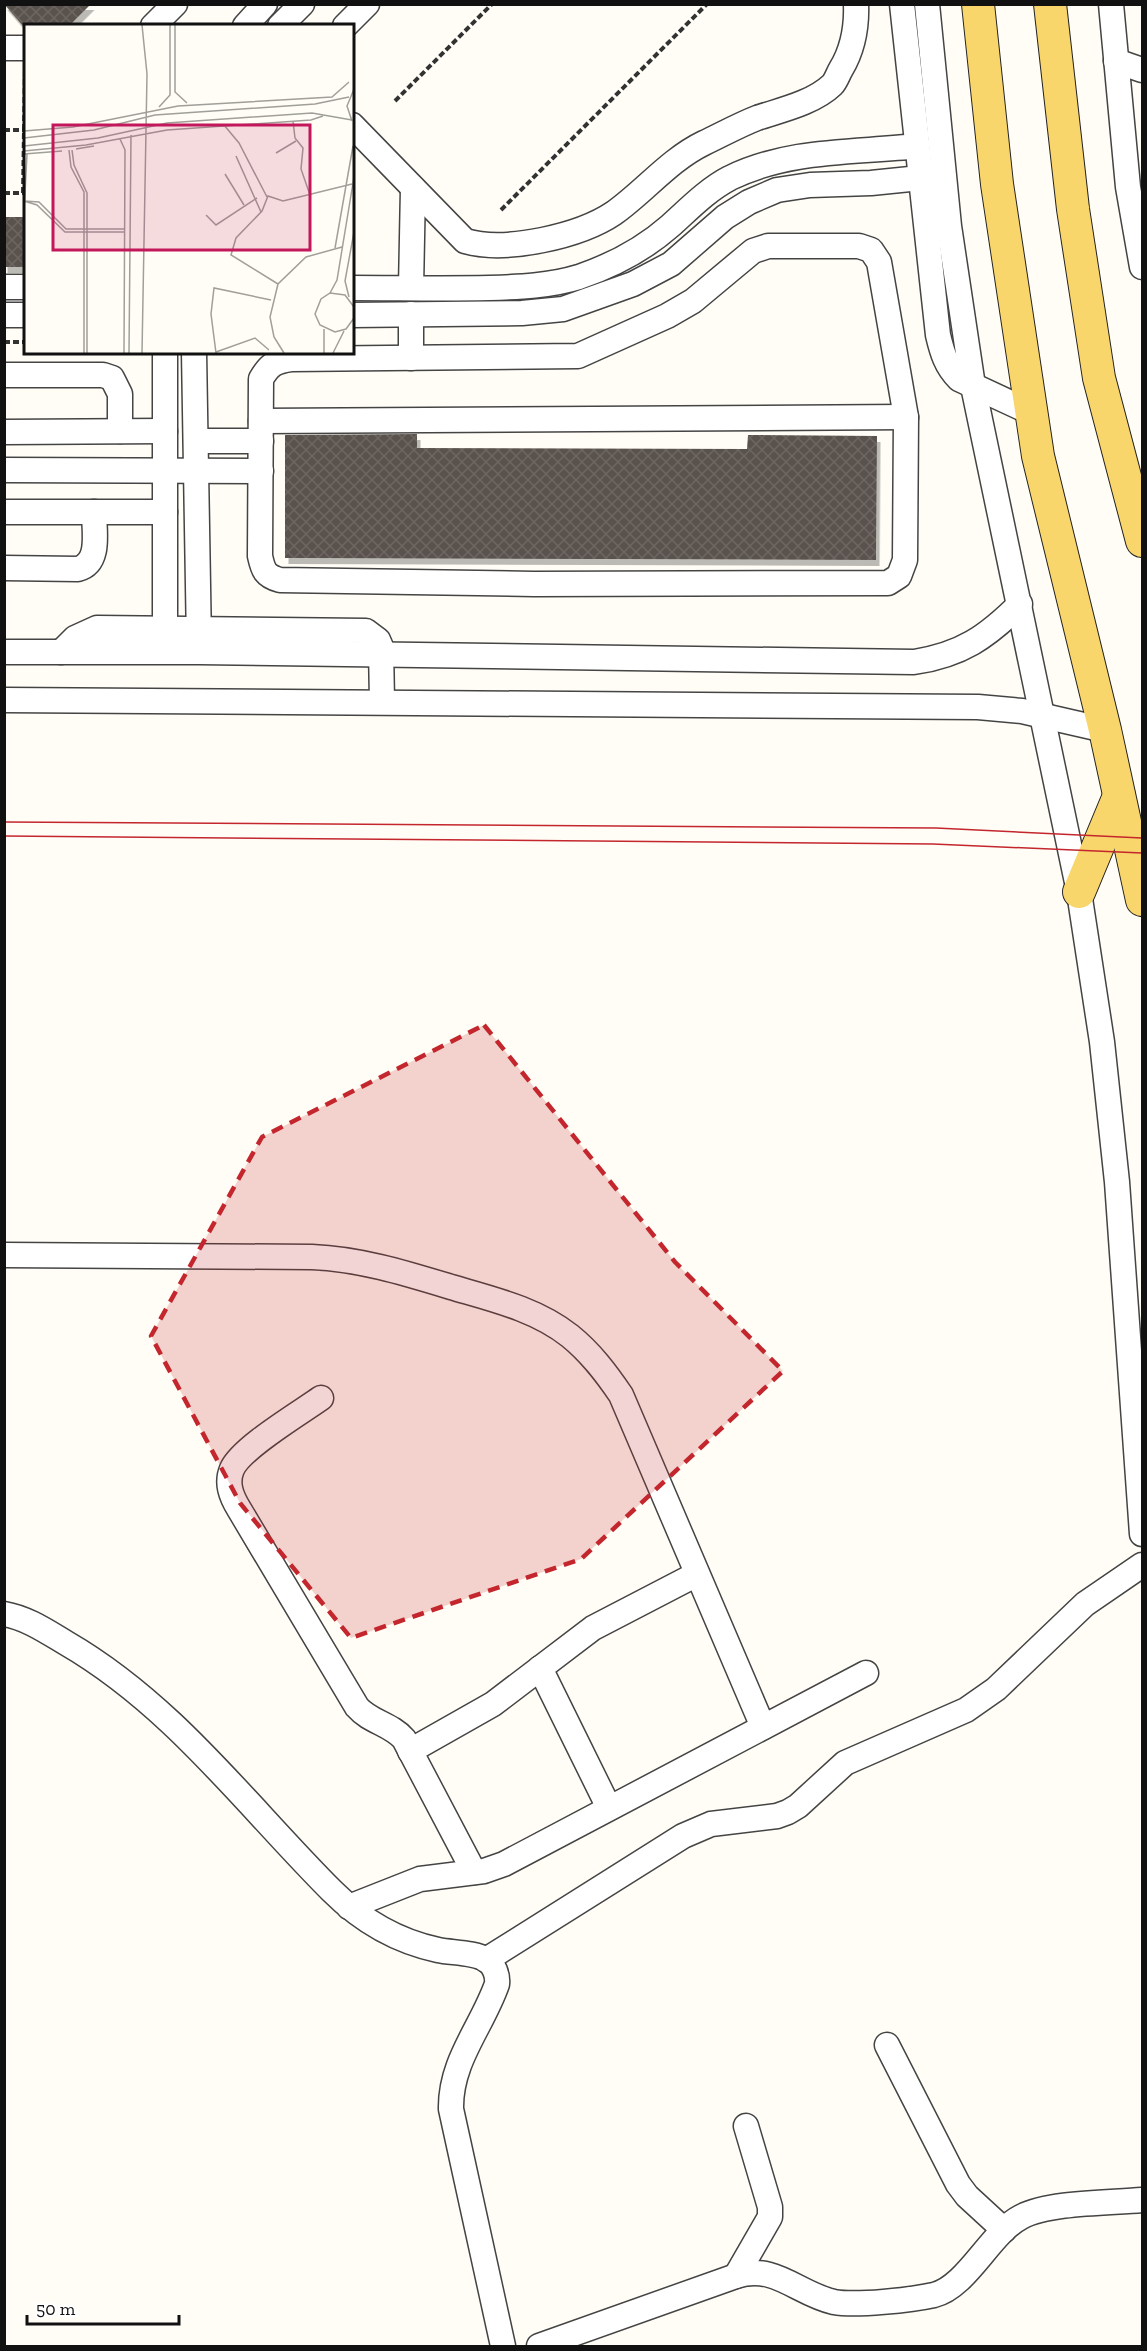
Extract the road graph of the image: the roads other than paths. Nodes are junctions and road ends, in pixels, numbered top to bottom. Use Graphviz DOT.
graph roads {
  1 [pos="175,4"];
  2 [pos="265,4"];
  3 [pos="302,4"];
  4 [pos="367,4"];
  5 [pos="856,4"];
  6 [pos="902,4"];
  7 [pos="927,4"];
  8 [pos="978,4"];
  9 [pos="1050,4"];
  10 [pos="1111,4"];
  11 [pos="155,24"];
  12 [pos="247,24"];
  13 [pos="282,24"];
  14 [pos="347,24"];
  15 [pos="4,48"];
  16 [pos="24,48"];
  17 [pos="1116,61"];
  18 [pos="1143,70"];
  19 [pos="354,127"];
  20 [pos="917,146"];
  21 [pos="747,171"];
  22 [pos="920,178"];
  23 [pos="413,188"];
  24 [pos="761,196"];
  25 [pos="1143,267"];
  26 [pos="4,287"];
  27 [pos="24,287"];
  28 [pos="354,288"];
  29 [pos="411,288"];
  30 [pos="411,314"];
  31 [pos="4,315"];
  32 [pos="24,315"];
  33 [pos="354,315"];
  34 [pos="165,354"];
  35 [pos="194,354"];
  36 [pos="411,358"];
  37 [pos="4,375"];
  38 [pos="973,386"];
  39 [pos="1030,412"];
  40 [pos="906,417"];
  41 [pos="120,431"];
  42 [pos="165,431"];
  43 [pos="261,431"];
  44 [pos="4,432"];
  45 [pos="196,441"];
  46 [pos="4,470"];
  47 [pos="165,471"];
  48 [pos="196,471"];
  49 [pos="261,471"];
  50 [pos="4,512"];
  51 [pos="94,512"];
  52 [pos="165,512"];
  53 [pos="1143,541"];
  54 [pos="4,568"];
  55 [pos="1020,604"];
  56 [pos="165,628"];
  57 [pos="199,640"];
  58 [pos="4,652"];
  59 [pos="61,652"];
  60 [pos="165,652"];
  61 [pos="382,655"];
  62 [pos="4,700"];
  63 [pos="382,702"];
  64 [pos="1043,715"];
  65 [pos="1105,730"];
  66 [pos="1119,796"];
  67 [pos="1079,892"];
  68 [pos="1143,900"];
  69 [pos="4,1255"];
  70 [pos="321,1398"];
  71 [pos="1143,1534"];
  72 [pos="1143,1564"];
  73 [pos="697,1574"];
  74 [pos="4,1614"];
  75 [pos="540,1668"];
  76 [pos="866,1673"];
  77 [pos="763,1727"];
  78 [pos="410,1752"];
  79 [pos="609,1808"];
  80 [pos="474,1872"];
  81 [pos="349,1907"];
  82 [pos="486,1960"];
  83 [pos="888,2045"];
  84 [pos="746,2126"];
  85 [pos="1143,2200"];
  86 [pos="1004,2230"];
  87 [pos="736,2276"];
  88 [pos="503,2346"];
  89 [pos="539,2346"];
  1 -- 11 [label="street"];
  2 -- 12 [label="street"];
  3 -- 13 [label="street"];
  4 -- 14 [label="street"];
  5 -- 23 [label="street"];
  6 -- 20 [label="street"];
  7 -- 38 [label="street"];
  8 -- 39 [label="main road"];
  9 -- 53 [label="main road"];
  10 -- 17 [label="street"];
  15 -- 16 [label="street"];
  17 -- 18 [label="street"];
  17 -- 25 [label="street"];
  19 -- 23 [label="street"];
  20 -- 21 [label="street"];
  20 -- 22 [label="street"];
  21 -- 24 [label="street"];
  21 -- 29 [label="street"];
  22 -- 24 [label="street"];
  22 -- 38 [label="street"];
  23 -- 29 [label="street"];
  24 -- 30 [label="street"];
  26 -- 27 [label="street"];
  28 -- 29 [label="street"];
  30 -- 33 [label="street"];
  30 -- 36 [label="street"];
  31 -- 32 [label="street"];
  34 -- 42 [label="street"];
  35 -- 45 [label="street"];
  36 -- 40 [label="street"];
  36 -- 43 [label="street"];
  37 -- 41 [label="street"];
  38 -- 39 [label="street"];
  38 -- 55 [label="street"];
  39 -- 65 [label="main road"];
  40 -- 43 [label="street"];
  40 -- 49 [label="street"];
  41 -- 42 [label="street"];
  41 -- 44 [label="street"];
  42 -- 47 [label="street"];
  43 -- 45 [label="street"];
  43 -- 49 [label="street"];
  45 -- 48 [label="street"];
  46 -- 47 [label="street"];
  47 -- 48 [label="street"];
  47 -- 52 [label="street"];
  48 -- 49 [label="street"];
  48 -- 57 [label="street"];
  50 -- 51 [label="street"];
  51 -- 52 [label="street"];
  51 -- 54 [label="street"];
  52 -- 56 [label="street"];
  55 -- 61 [label="street"];
  55 -- 64 [label="street"];
  56 -- 57 [label="street"];
  56 -- 59 [label="street"];
  56 -- 60 [label="street"];
  57 -- 60 [label="street"];
  57 -- 61 [label="street"];
  58 -- 59 [label="street"];
  59 -- 60 [label="street"];
  61 -- 63 [label="street"];
  62 -- 63 [label="street"];
  63 -- 64 [label="street"];
  64 -- 65 [label="street"];
  64 -- 67 [label="street"];
  65 -- 66 [label="main road"];
  66 -- 67 [label="main road"];
  66 -- 68 [label="main road"];
  67 -- 71 [label="street"];
  69 -- 73 [label="street"];
  70 -- 78 [label="street"];
  72 -- 82 [label="street"];
  73 -- 75 [label="street"];
  73 -- 77 [label="street"];
  74 -- 81 [label="street"];
  75 -- 78 [label="street"];
  75 -- 79 [label="street"];
  76 -- 77 [label="street"];
  77 -- 79 [label="street"];
  78 -- 80 [label="street"];
  79 -- 80 [label="street"];
  80 -- 81 [label="street"];
  81 -- 82 [label="street"];
  82 -- 88 [label="street"];
  83 -- 86 [label="street"];
  84 -- 87 [label="street"];
  85 -- 86 [label="street"];
  86 -- 87 [label="street"];
  87 -- 89 [label="street"];
}
